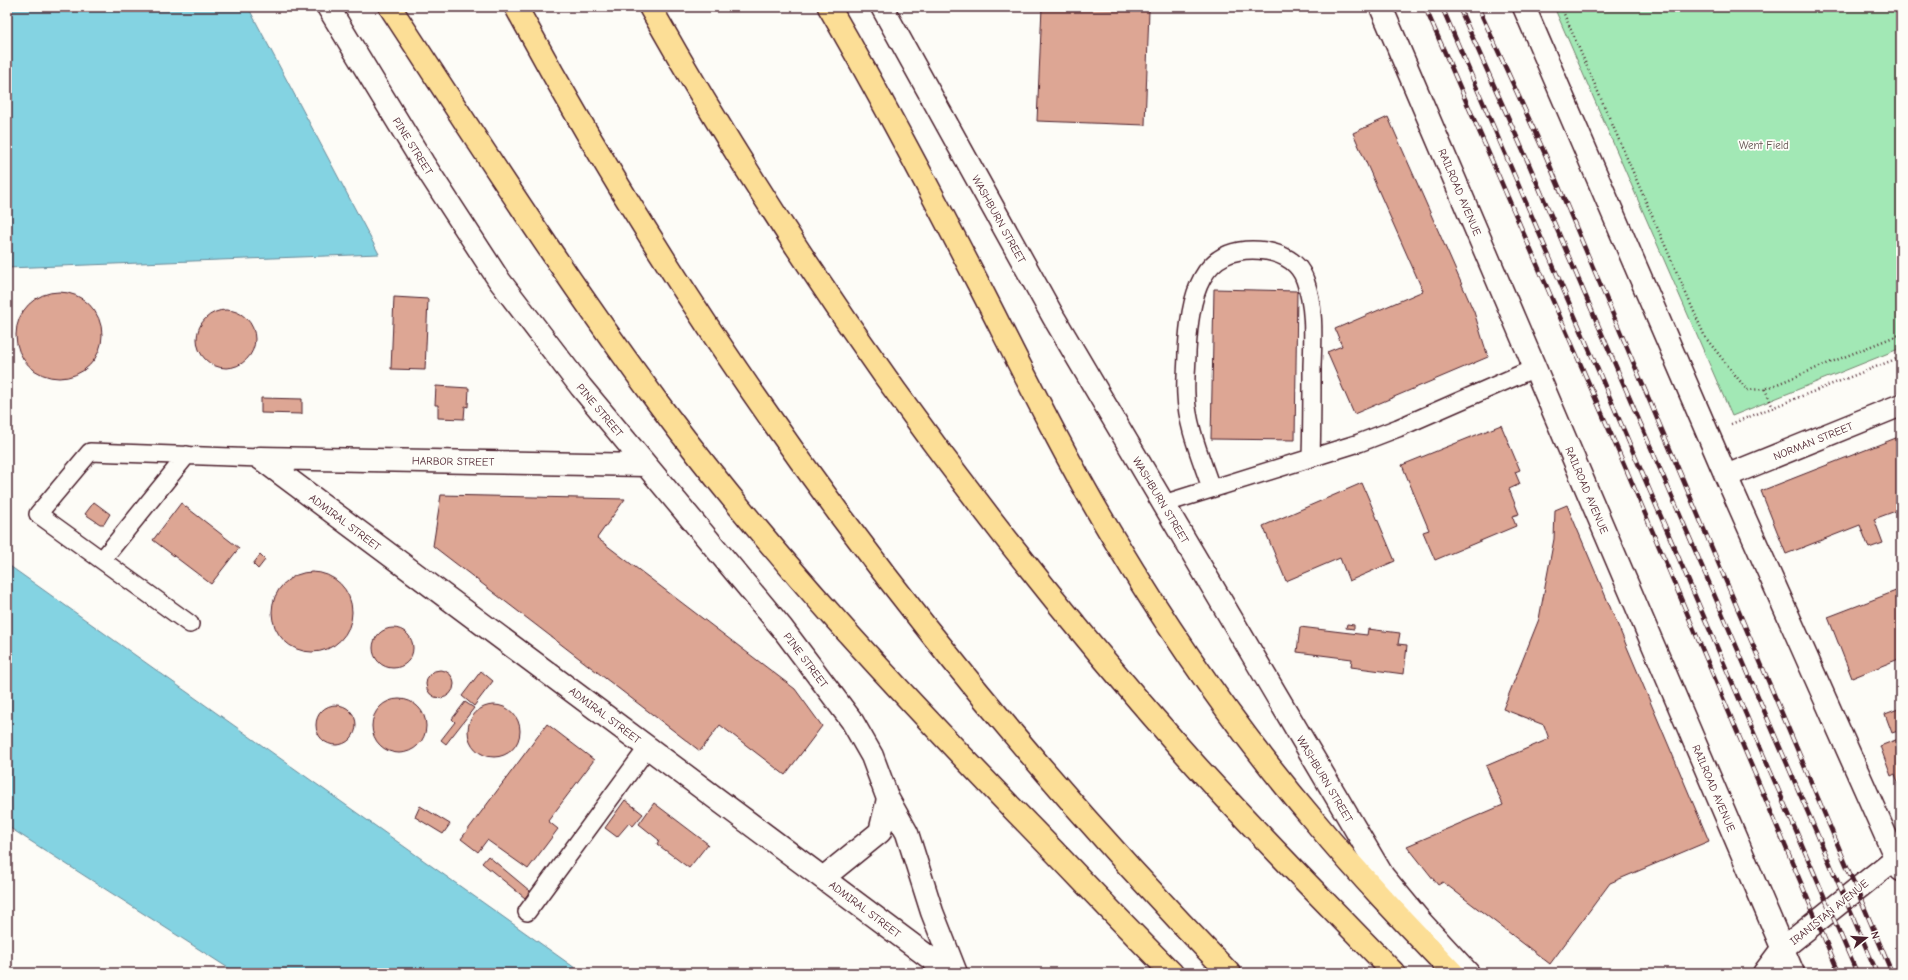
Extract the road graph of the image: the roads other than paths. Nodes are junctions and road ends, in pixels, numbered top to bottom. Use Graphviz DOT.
graph roads {
  1 [pos="328,7"];
  2 [pos="390,7"];
  3 [pos="516,7"];
  4 [pos="650,7"];
  5 [pos="830,7"];
  6 [pos="882,7"];
  7 [pos="1381,7"];
  8 [pos="1524,7"];
  9 [pos="1535,368"];
  10 [pos="1901,405"];
  11 [pos="187,455"];
  12 [pos="1311,457"];
  13 [pos="260,458"];
  14 [pos="646,465"];
  15 [pos="1726,476"];
  16 [pos="1211,488"];
  17 [pos="1163,504"];
  18 [pos="102,560"];
  19 [pos="190,624"];
  20 [pos="648,747"];
  21 [pos="888,799"];
  22 [pos="1899,862"];
  23 [pos="823,878"];
  24 [pos="527,912"];
  25 [pos="1782,949"];
  26 [pos="1166,967"];
  27 [pos="950,973"];
  28 [pos="956,973"];
  29 [pos="1230,973"];
  30 [pos="1394,973"];
  31 [pos="1453,973"];
  32 [pos="1468,973"];
  33 [pos="1764,973"];
  34 [pos="1793,973"];
  1 -- 14 [label="street, PINE STREET"];
  2 -- 26 [label="highway"];
  3 -- 29 [label="highway"];
  4 -- 30 [label="highway"];
  5 -- 31 [label="highway"];
  6 -- 17 [label="street, WASHBURN STREET"];
  7 -- 9 [label="street, RAILROAD AVENUE"];
  8 -- 15 [label="street"];
  9 -- 12 [label="lane"];
  9 -- 25 [label="street, RAILROAD AVENUE"];
  10 -- 15 [label="street, NORMAN STREET"];
  11 -- 13 [label="lane"];
  11 -- 18 [label="lane"];
  11 -- 18 [label="lane"];
  12 -- 16 [label="lane"];
  12 -- 16 [label="lane"];
  13 -- 14 [label="street, HARBOR STREET"];
  13 -- 20 [label="street, ADMIRAL STREET"];
  14 -- 21 [label="street, PINE STREET"];
  15 -- 22 [label="street"];
  16 -- 17 [label="lane"];
  17 -- 32 [label="street, WASHBURN STREET"];
  18 -- 19 [label="lane"];
  20 -- 23 [label="street, ADMIRAL STREET"];
  20 -- 24 [label="lane"];
  21 -- 23 [label="street"];
  21 -- 28 [label="street, PINE STREET"];
  22 -- 25 [label="street, IRANISTAN AVENUE"];
  23 -- 27 [label="street, ADMIRAL STREET"];
  25 -- 33 [label="street, IRANISTAN AVENUE"];
  25 -- 34 [label="street, RAILROAD AVENUE"];
}
